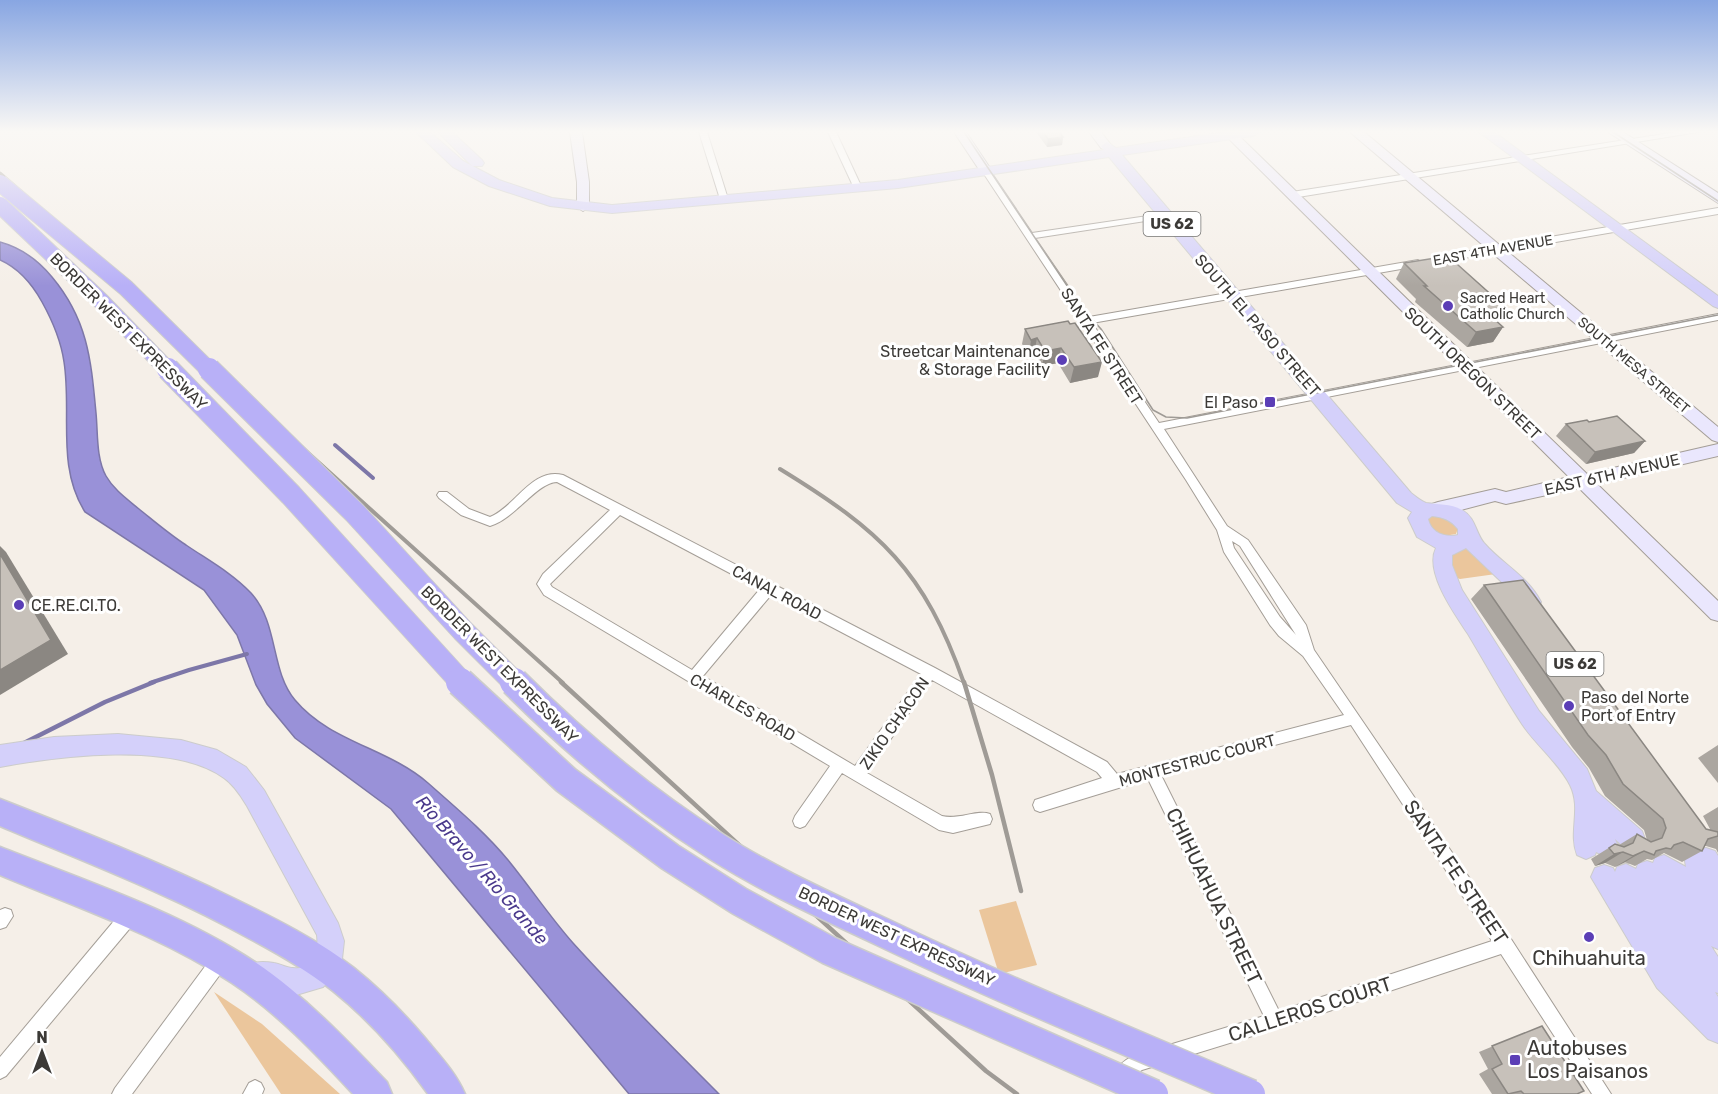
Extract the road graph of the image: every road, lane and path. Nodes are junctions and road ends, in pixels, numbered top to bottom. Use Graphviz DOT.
graph roads {
  1 [pos="0,183"];
  2 [pos="496,183"];
  3 [pos="523,183"];
  4 [pos="581,183"];
  5 [pos="719,183"];
  6 [pos="856,183"];
  7 [pos="994,183"];
  8 [pos="1138,183"];
  9 [pos="1280,183"];
  10 [pos="1370,183"];
  11 [pos="1417,183"];
  12 [pos="1554,183"];
  13 [pos="1692,183"];
  14 [pos="723,195"];
  15 [pos="1292,195"];
  16 [pos="1718,200"];
  17 [pos="583,201"];
  18 [pos="0,206"];
  19 [pos="1718,211"];
  20 [pos="1164,214"];
  21 [pos="1615,228"];
  22 [pos="1029,236"];
  23 [pos="1496,249"];
  24 [pos="1370,271"];
  25 [pos="1233,296"];
  26 [pos="1718,303"];
  27 [pos="1718,317"];
  28 [pos="1086,321"];
  29 [pos="1603,339"];
  30 [pos="1466,366"];
  31 [pos="1318,395"];
  32 [pos="1156,427"];
  33 [pos="1718,436"];
  34 [pos="1718,450"];
  35 [pos="1584,480"];
  36 [pos="443,495"];
  37 [pos="1506,498"];
  38 [pos="619,509"];
  39 [pos="1432,509"];
  40 [pos="1463,536"];
  41 [pos="769,588"];
  42 [pos="1718,613"];
  43 [pos="1544,621"];
  44 [pos="930,672"];
  45 [pos="693,678"];
  46 [pos="1354,718"];
  47 [pos="0,756"];
  48 [pos="840,764"];
  49 [pos="1152,771"];
  50 [pos="858,774"];
  51 [pos="1114,781"];
  52 [pos="1589,798"];
  53 [pos="1040,805"];
  54 [pos="0,812"];
  55 [pos="985,819"];
  56 [pos="800,821"];
  57 [pos="0,861"];
  58 [pos="1711,864"];
  59 [pos="1635,873"];
  60 [pos="1718,902"];
  61 [pos="130,915"];
  62 [pos="1718,936"];
  63 [pos="1505,945"];
  64 [pos="221,959"];
  65 [pos="1718,963"];
  66 [pos="326,966"];
  67 [pos="247,976"];
  68 [pos="1718,980"];
  69 [pos="1718,1010"];
  70 [pos="1275,1022"];
  71 [pos="1718,1022"];
  72 [pos="1718,1028"];
  73 [pos="0,1070"];
  74 [pos="1120,1078"];
  75 [pos="121,1094"];
  76 [pos="375,1094"];
  77 [pos="448,1094"];
  78 [pos="1154,1094"];
  79 [pos="1251,1094"];
  80 [pos="1602,1094"];
  1 -- 79 [label="highway, BORDER WEST EXPRESSWAY, bridge"];
  2 -- 17 [label="main road"];
  3 -- 17 [label="main road"];
  4 -- 17 [label="main road"];
  5 -- 14 [label="street"];
  6 -- 14 [label="main road"];
  7 -- 22 [label="street, SANTA FE STREET"];
  8 -- 20 [label="main road, SOUTH EL PASO STREET / US 62"];
  9 -- 15 [label="main road, SOUTH OREGON STREET"];
  10 -- 15 [label="street"];
  11 -- 23 [label="main road, SOUTH MESA STREET"];
  12 -- 21 [label="main road"];
  13 -- 16 [label="main road"];
  14 -- 17 [label="main road"];
  15 -- 24 [label="main road, SOUTH OREGON STREET"];
  18 -- 78 [label="highway, BORDER WEST EXPRESSWAY, bridge"];
  19 -- 21 [label="street, EAST 4TH AVENUE"];
  20 -- 22 [label="street"];
  20 -- 25 [label="main road, SOUTH EL PASO STREET / US 62"];
  21 -- 23 [label="street, EAST 4TH AVENUE"];
  21 -- 26 [label="main road"];
  22 -- 28 [label="street, SANTA FE STREET"];
  23 -- 24 [label="street, EAST 4TH AVENUE"];
  23 -- 29 [label="main road, SOUTH MESA STREET"];
  24 -- 25 [label="street, EAST 4TH AVENUE"];
  24 -- 30 [label="main road, SOUTH OREGON STREET"];
  25 -- 28 [label="street, EAST 4TH AVENUE"];
  25 -- 31 [label="main road, SOUTH EL PASO STREET / US 62"];
  27 -- 29 [label="street"];
  28 -- 32 [label="street, SANTA FE STREET"];
  29 -- 30 [label="street"];
  29 -- 33 [label="main road, SOUTH MESA STREET"];
  30 -- 31 [label="street"];
  30 -- 35 [label="main road, SOUTH OREGON STREET"];
  31 -- 32 [label="street"];
  31 -- 39 [label="main road, SOUTH EL PASO STREET / US 62"];
  32 -- 46 [label="street, SANTA FE STREET"];
  34 -- 35 [label="main road, EAST 6TH AVENUE"];
  35 -- 37 [label="main road, EAST 6TH AVENUE"];
  35 -- 42 [label="main road, SOUTH OREGON STREET"];
  36 -- 38 [label="street, CANAL ROAD"];
  37 -- 39 [label="main road, EAST 6TH AVENUE"];
  37 -- 40 [label="main road, EAST 6TH AVENUE"];
  38 -- 41 [label="street, CANAL ROAD"];
  38 -- 45 [label="street, CHARLES ROAD"];
  39 -- 40 [label="main road, US 62"];
  39 -- 40 [label="main road, US 62"];
  40 -- 43 [label="main road, US 62"];
  40 -- 52 [label="main road"];
  41 -- 44 [label="street, CANAL ROAD"];
  41 -- 45 [label="street"];
  44 -- 50 [label="street, ZIKIO CHACON"];
  44 -- 51 [label="street, CANAL ROAD"];
  45 -- 48 [label="street, CHARLES ROAD"];
  46 -- 49 [label="street, MONTESTRUC COURT"];
  46 -- 63 [label="street, SANTA FE STREET"];
  47 -- 66 [label="main road"];
  48 -- 50 [label="street, CHARLES ROAD"];
  48 -- 56 [label="street"];
  49 -- 51 [label="street, MONTESTRUC COURT"];
  49 -- 70 [label="street, CHIHUAHUA STREET"];
  50 -- 55 [label="street, CHARLES ROAD"];
  51 -- 53 [label="street, MONTESTRUC COURT"];
  52 -- 52 [label="main road"];
  54 -- 66 [label="highway"];
  57 -- 61 [label="highway"];
  58 -- 60 [label="main road"];
  59 -- 62 [label="main road"];
  59 -- 65 [label="main road"];
  59 -- 68 [label="main road"];
  59 -- 69 [label="main road"];
  59 -- 71 [label="main road"];
  59 -- 72 [label="main road"];
  61 -- 64 [label="highway"];
  61 -- 73 [label="street"];
  63 -- 70 [label="street, CALLEROS COURT"];
  63 -- 80 [label="street, SANTA FE STREET"];
  64 -- 67 [label="highway"];
  64 -- 75 [label="street"];
  66 -- 67 [label="main road"];
  66 -- 77 [label="highway"];
  67 -- 76 [label="highway"];
  70 -- 74 [label="street, CALLEROS COURT"];
}
